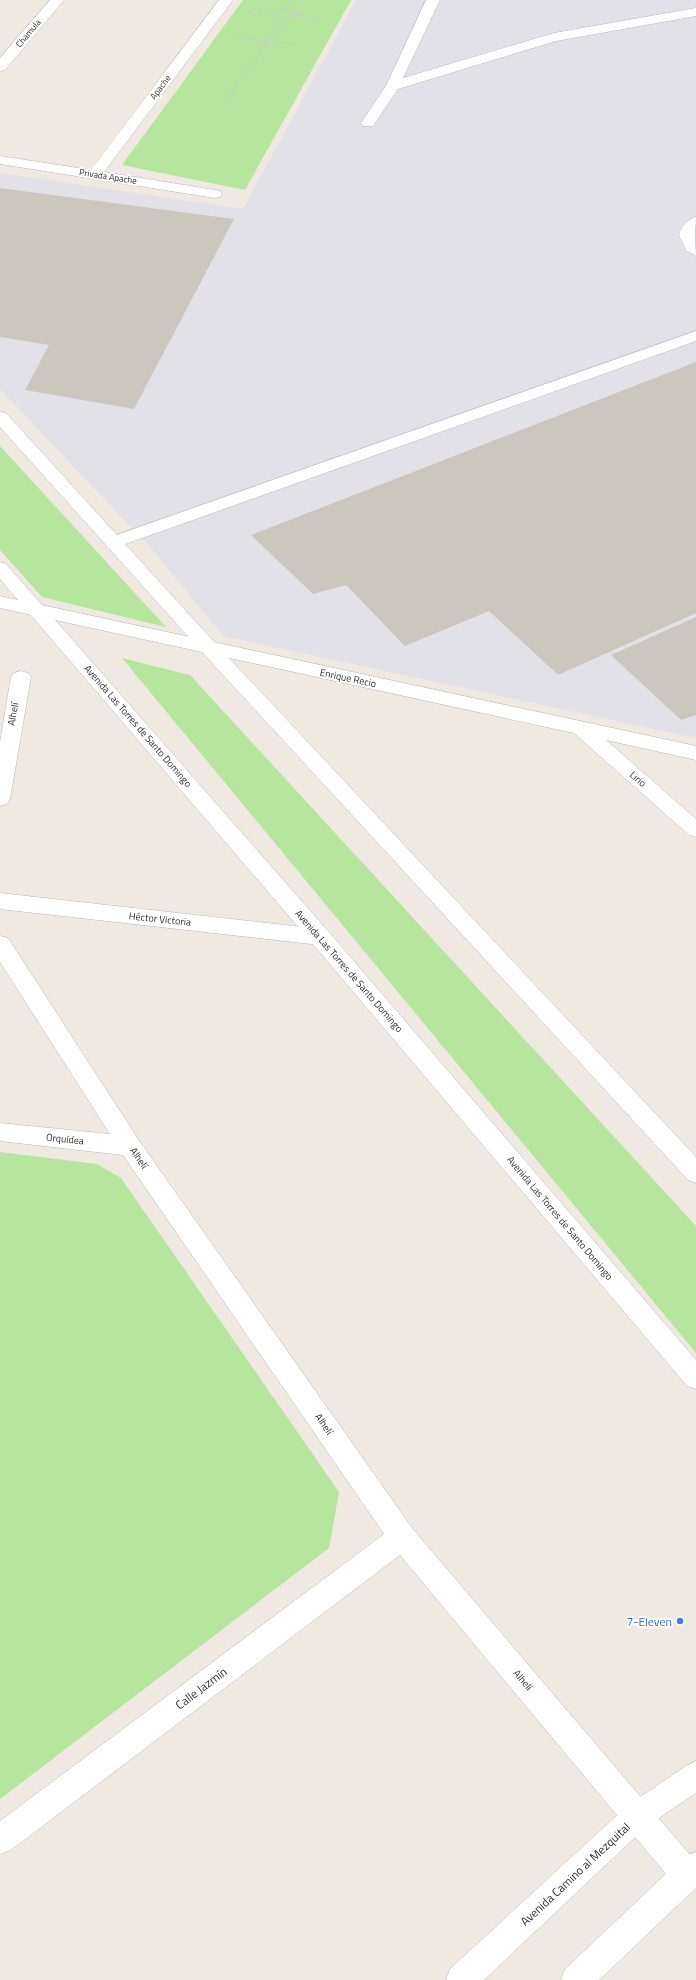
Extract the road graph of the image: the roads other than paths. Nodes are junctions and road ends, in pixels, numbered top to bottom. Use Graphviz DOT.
graph roads {
  1 [pos="57,0"];
  2 [pos="226,0"];
  3 [pos="433,0"];
  4 [pos="696,12"];
  5 [pos="0,67"];
  6 [pos="393,86"];
  7 [pos="368,123"];
  8 [pos="0,160"];
  9 [pos="95,174"];
  10 [pos="215,194"];
  11 [pos="696,222"];
  12 [pos="696,251"];
  13 [pos="696,336"];
  14 [pos="0,417"];
  15 [pos="114,542"];
  16 [pos="0,568"];
  17 [pos="0,602"];
  18 [pos="36,608"];
  19 [pos="209,648"];
  20 [pos="21,677"];
  21 [pos="580,728"];
  22 [pos="696,753"];
  23 [pos="0,799"];
  24 [pos="696,830"];
  25 [pos="0,901"];
  26 [pos="320,937"];
  27 [pos="0,944"];
  28 [pos="0,1132"];
  29 [pos="130,1146"];
  30 [pos="696,1173"];
  31 [pos="696,1378"];
  32 [pos="402,1537"];
  33 [pos="696,1776"];
  34 [pos="637,1816"];
  35 [pos="0,1839"];
  36 [pos="691,1871"];
  37 [pos="461,1980"];
  38 [pos="576,1980"];
  1 -- 5 [label="street, Chamula"];
  2 -- 9 [label="street, Apache"];
  3 -- 6 [label="street"];
  4 -- 6 [label="street"];
  6 -- 7 [label="street"];
  8 -- 9 [label="street, Privada Apache"];
  9 -- 10 [label="street, Privada Apache"];
  11 -- 12 [label="street"];
  13 -- 15 [label="street"];
  14 -- 15 [label="street"];
  15 -- 19 [label="street"];
  16 -- 18 [label="street, Avenida Las Torres de Santo Domingo"];
  17 -- 18 [label="street, Enrique Recio"];
  18 -- 19 [label="street, Enrique Recio"];
  18 -- 26 [label="street, Avenida Las Torres de Santo Domingo"];
  19 -- 21 [label="street, Enrique Recio"];
  19 -- 30 [label="street"];
  20 -- 23 [label="street, Alhelí"];
  21 -- 22 [label="street, Enrique Recio"];
  21 -- 24 [label="street, Lirio"];
  25 -- 26 [label="street, Héctor Victoria"];
  26 -- 31 [label="street, Avenida Las Torres de Santo Domingo"];
  27 -- 29 [label="street, Alhelí"];
  28 -- 29 [label="street, Orquídea"];
  29 -- 32 [label="street, Alhelí"];
  32 -- 34 [label="street, Alhelí"];
  32 -- 35 [label="street, Calle Jazmín"];
  33 -- 34 [label="street, Avenida Camino al Mezquital"];
  34 -- 36 [label="street, Alhelí"];
  34 -- 37 [label="street, Avenida Camino al Mezquital"];
  36 -- 38 [label="street"];
}
